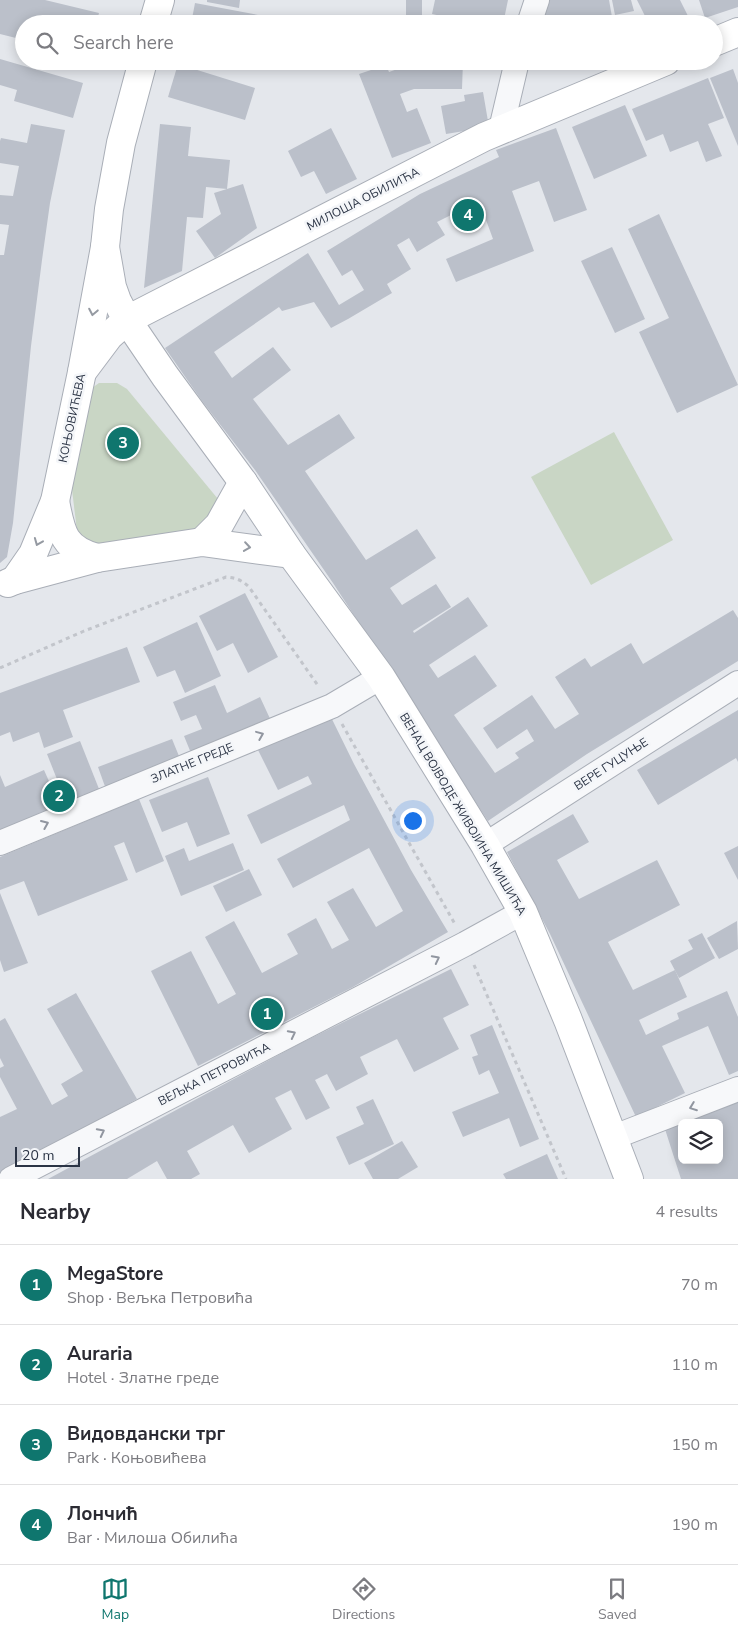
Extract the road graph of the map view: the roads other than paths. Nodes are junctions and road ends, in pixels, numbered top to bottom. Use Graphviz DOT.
graph roads {
  1 [pos="160,0"];
  2 [pos="537,0"];
  3 [pos="156,15"];
  4 [pos="532,15"];
  5 [pos="738,32"];
  6 [pos="723,38"];
  7 [pos="141,70"];
  8 [pos="515,70"];
  9 [pos="644,70"];
  10 [pos="501,129"];
  11 [pos="106,247"];
  12 [pos="127,320"];
  13 [pos="156,364"];
  14 [pos="82,372"];
  15 [pos="243,482"];
  16 [pos="55,501"];
  17 [pos="202,542"];
  18 [pos="291,554"];
  19 [pos="97,558"];
  20 [pos="7,584"];
  21 [pos="381,677"];
  22 [pos="738,684"];
  23 [pos="0,843"];
  24 [pos="485,846"];
  25 [pos="523,912"];
  26 [pos="738,1089"];
  27 [pos="614,1138"];
  28 [pos="11,1179"];
  29 [pos="629,1179"];
  1 -- 3 [label="main road"];
  2 -- 4 [label="street"];
  5 -- 6 [label="main road"];
  7 -- 11 [label="main road, КОЊОВИЋЕВА"];
  8 -- 10 [label="street"];
  9 -- 10 [label="main road, МИЛОША ОБИЛИЋА"];
  10 -- 12 [label="main road, МИЛОША ОБИЛИЋА"];
  11 -- 12 [label="main road, КОЊОВИЋЕВА"];
  11 -- 14 [label="main road, КОЊОВИЋЕВА, one-way"];
  12 -- 13 [label="main road, КОЊОВИЋЕВА"];
  12 -- 14 [label="main road, МИЛОША ОБИЛИЋА"];
  13 -- 14 [label="main road"];
  13 -- 15 [label="main road, ВЕНАЦ ВОЈВОДЕ ЖИВОЈИНА МИШИЋА"];
  14 -- 16 [label="main road, КОЊОВИЋЕВА"];
  15 -- 17 [label="main road"];
  15 -- 18 [label="main road, ВЕНАЦ ВОЈВОДЕ ЖИВОЈИНА МИШИЋА"];
  16 -- 19 [label="main road"];
  16 -- 20 [label="main road, КОЊОВИЋЕВА, one-way"];
  17 -- 18 [label="main road, one-way"];
  17 -- 19 [label="main road"];
  18 -- 21 [label="main road, ВЕНАЦ ВОЈВОДЕ ЖИВОЈИНА МИШИЋА"];
  19 -- 20 [label="main road"];
  23 -- 21 [label="street, ЗЛАТНЕ ГРЕДЕ, one-way"];
  21 -- 24 [label="main road, ВЕНАЦ ВОЈВОДЕ ЖИВОЈИНА МИШИЋА"];
  22 -- 24 [label="street, ВЕРЕ ГУЦУЊЕ"];
  24 -- 25 [label="main road, ВЕНАЦ ВОЈВОДЕ ЖИВОЈИНА МИШИЋА"];
  25 -- 27 [label="main road, ВЕНАЦ ВОЈВОДЕ ЖИВОЈИНА МИШИЋА"];
  28 -- 25 [label="street, ВЕЉКА ПЕТРОВИЋА, one-way"];
  26 -- 27 [label="street, one-way"];
  27 -- 29 [label="main road, ВЕНАЦ ВОЈВОДЕ ЖИВОЈИНА МИШИЋА"];
}
